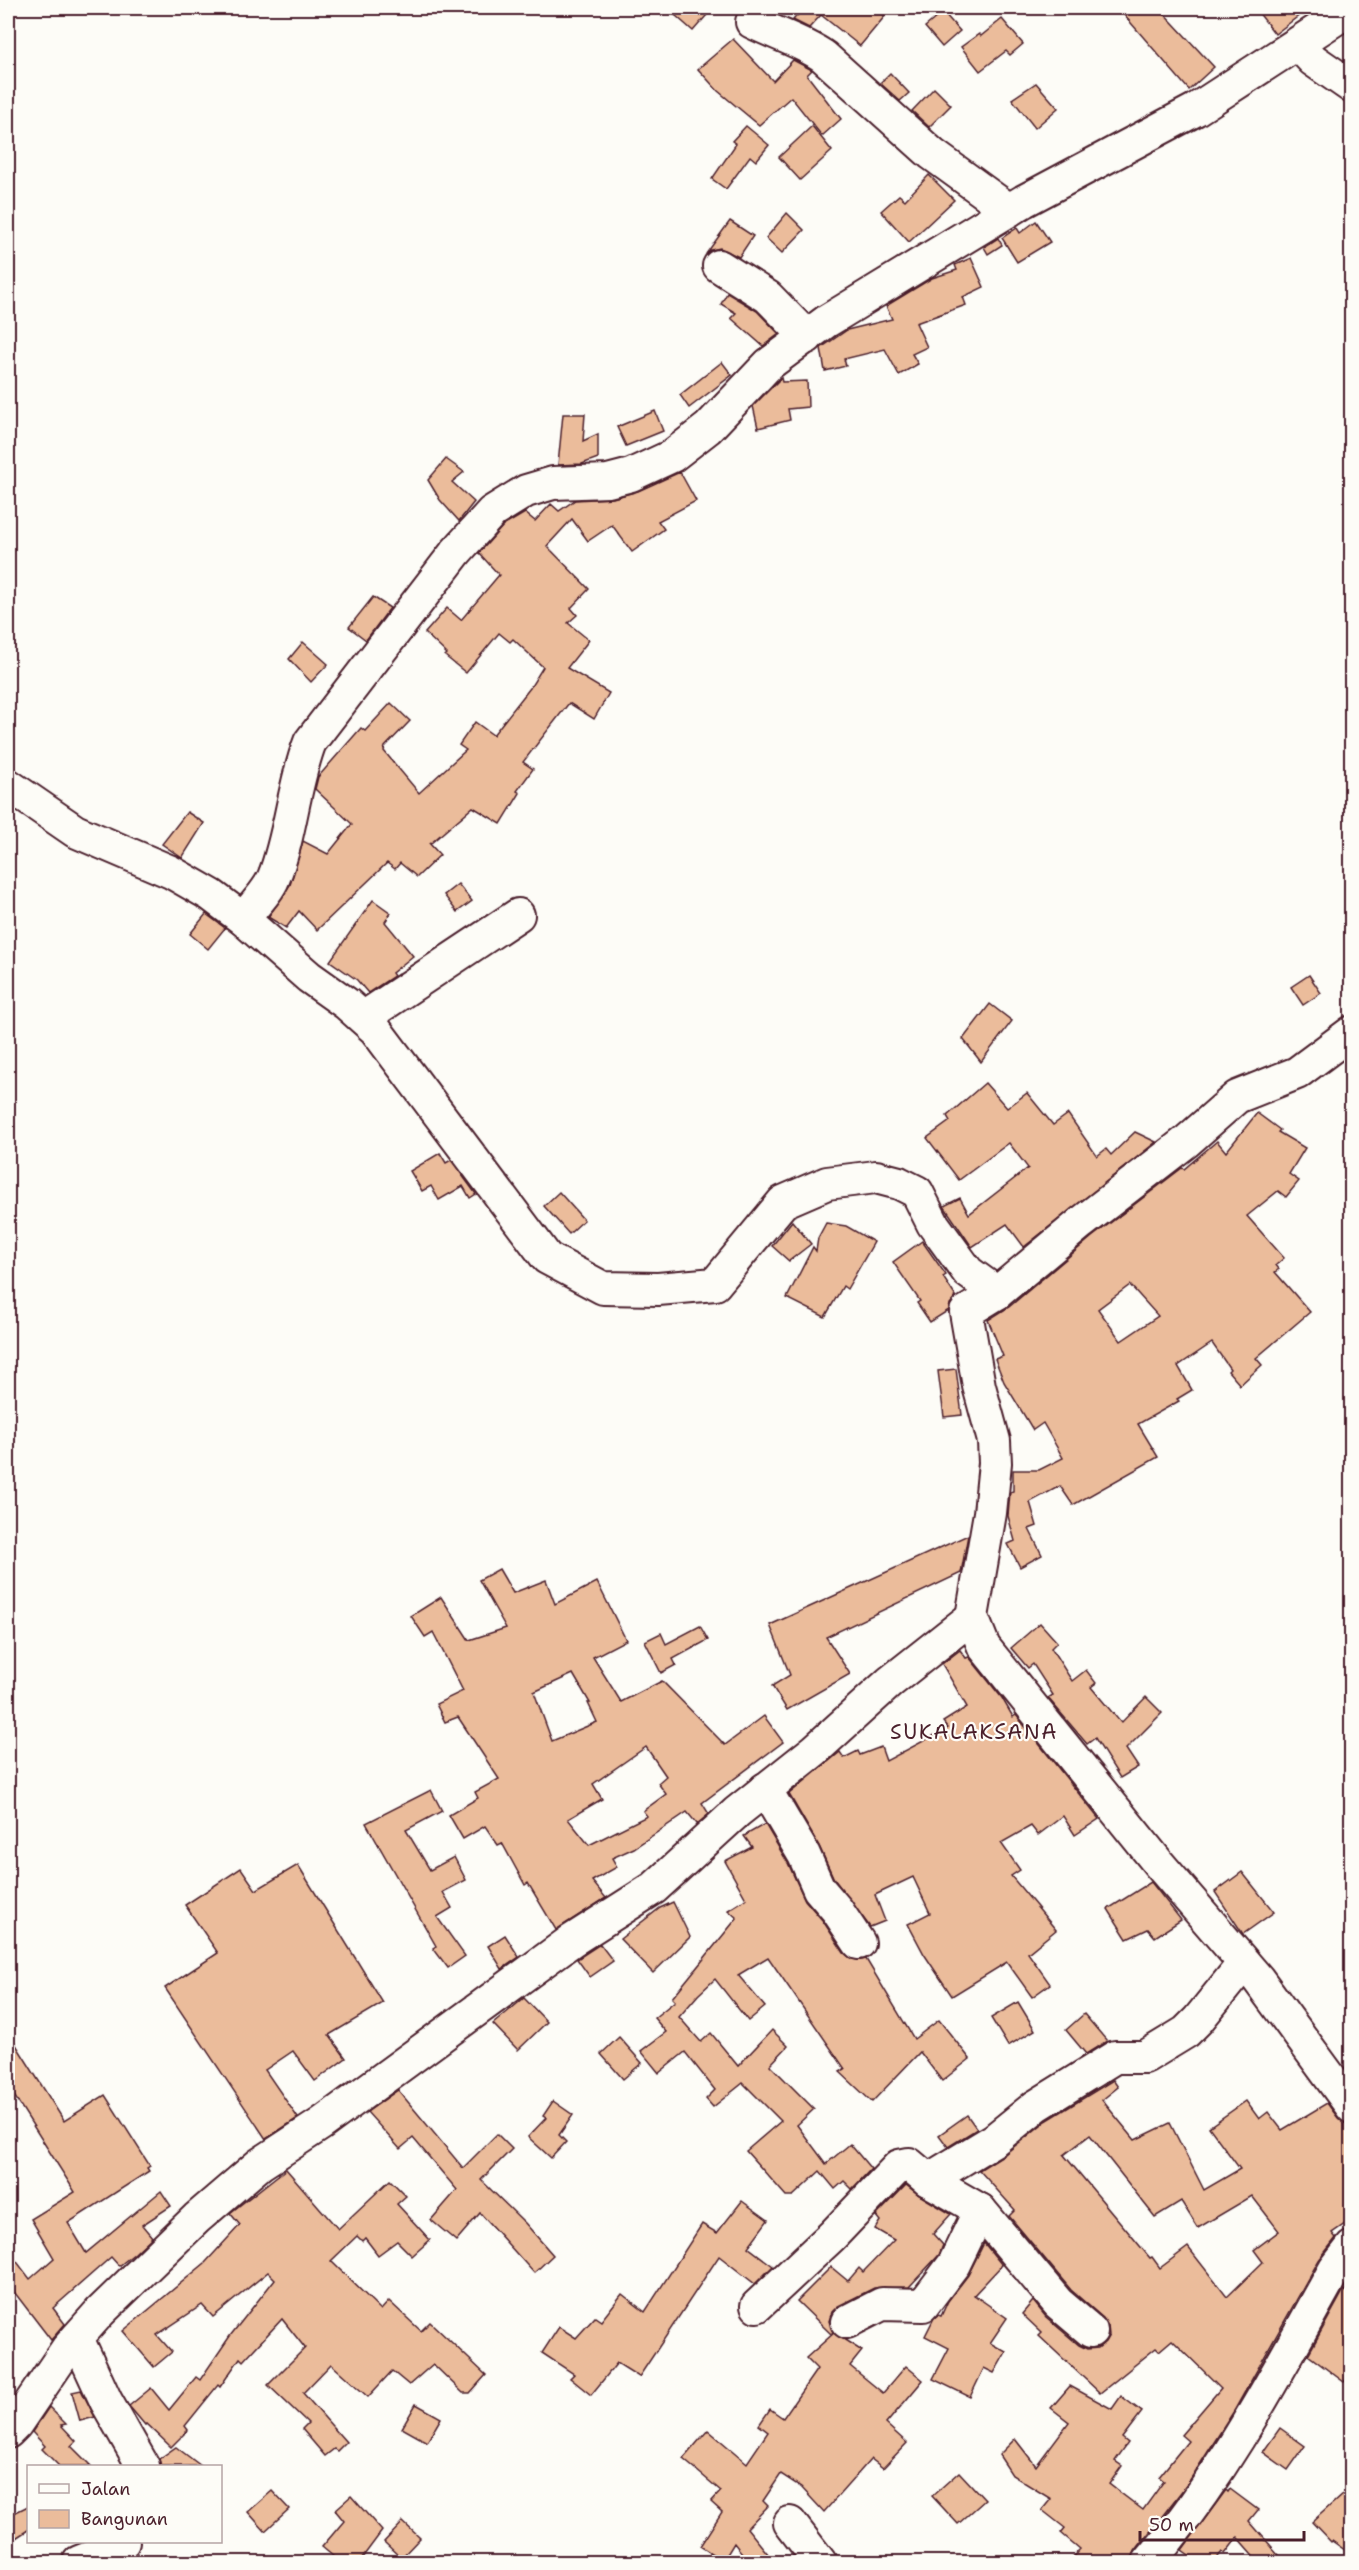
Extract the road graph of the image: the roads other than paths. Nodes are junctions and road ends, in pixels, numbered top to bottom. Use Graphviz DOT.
graph roads {
  1 [pos="1352,8"];
  2 [pos="752,22"];
  3 [pos="1298,44"];
  4 [pos="1352,87"];
  5 [pos="1009,210"];
  6 [pos="719,266"];
  7 [pos="807,337"];
  8 [pos="8,785"];
  9 [pos="518,915"];
  10 [pos="243,919"];
  11 [pos="363,1018"];
  12 [pos="1352,1032"];
  13 [pos="997,1293"];
  14 [pos="972,1617"];
  15 [pos="765,1789"];
  16 [pos="859,1942"];
  17 [pos="1244,1963"];
  18 [pos="1352,2107"];
  19 [pos="928,2180"];
  20 [pos="980,2210"];
  21 [pos="1352,2247"];
  22 [pos="757,2306"];
  23 [pos="847,2322"];
  24 [pos="1091,2331"];
  25 [pos="77,2338"];
  26 [pos="8,2432"];
  27 [pos="142,2465"];
  28 [pos="790,2523"];
  29 [pos="121,2543"];
  30 [pos="79,2562"];
  31 [pos="820,2562"];
  32 [pos="1149,2562"];
  1 -- 3 [label="street"];
  2 -- 5 [label="street"];
  3 -- 4 [label="street"];
  3 -- 5 [label="street"];
  5 -- 7 [label="street"];
  6 -- 7 [label="street"];
  7 -- 10 [label="street"];
  8 -- 10 [label="street"];
  9 -- 11 [label="street"];
  10 -- 11 [label="street"];
  11 -- 13 [label="street"];
  12 -- 13 [label="street"];
  13 -- 14 [label="street"];
  14 -- 15 [label="street"];
  14 -- 17 [label="street"];
  15 -- 16 [label="street"];
  15 -- 25 [label="street"];
  17 -- 18 [label="street"];
  17 -- 19 [label="street"];
  19 -- 20 [label="street"];
  19 -- 22 [label="street"];
  20 -- 23 [label="street"];
  20 -- 24 [label="street"];
  21 -- 32 [label="street"];
  25 -- 26 [label="street"];
  25 -- 27 [label="street"];
  28 -- 31 [label="street"];
  29 -- 30 [label="street"];
}
